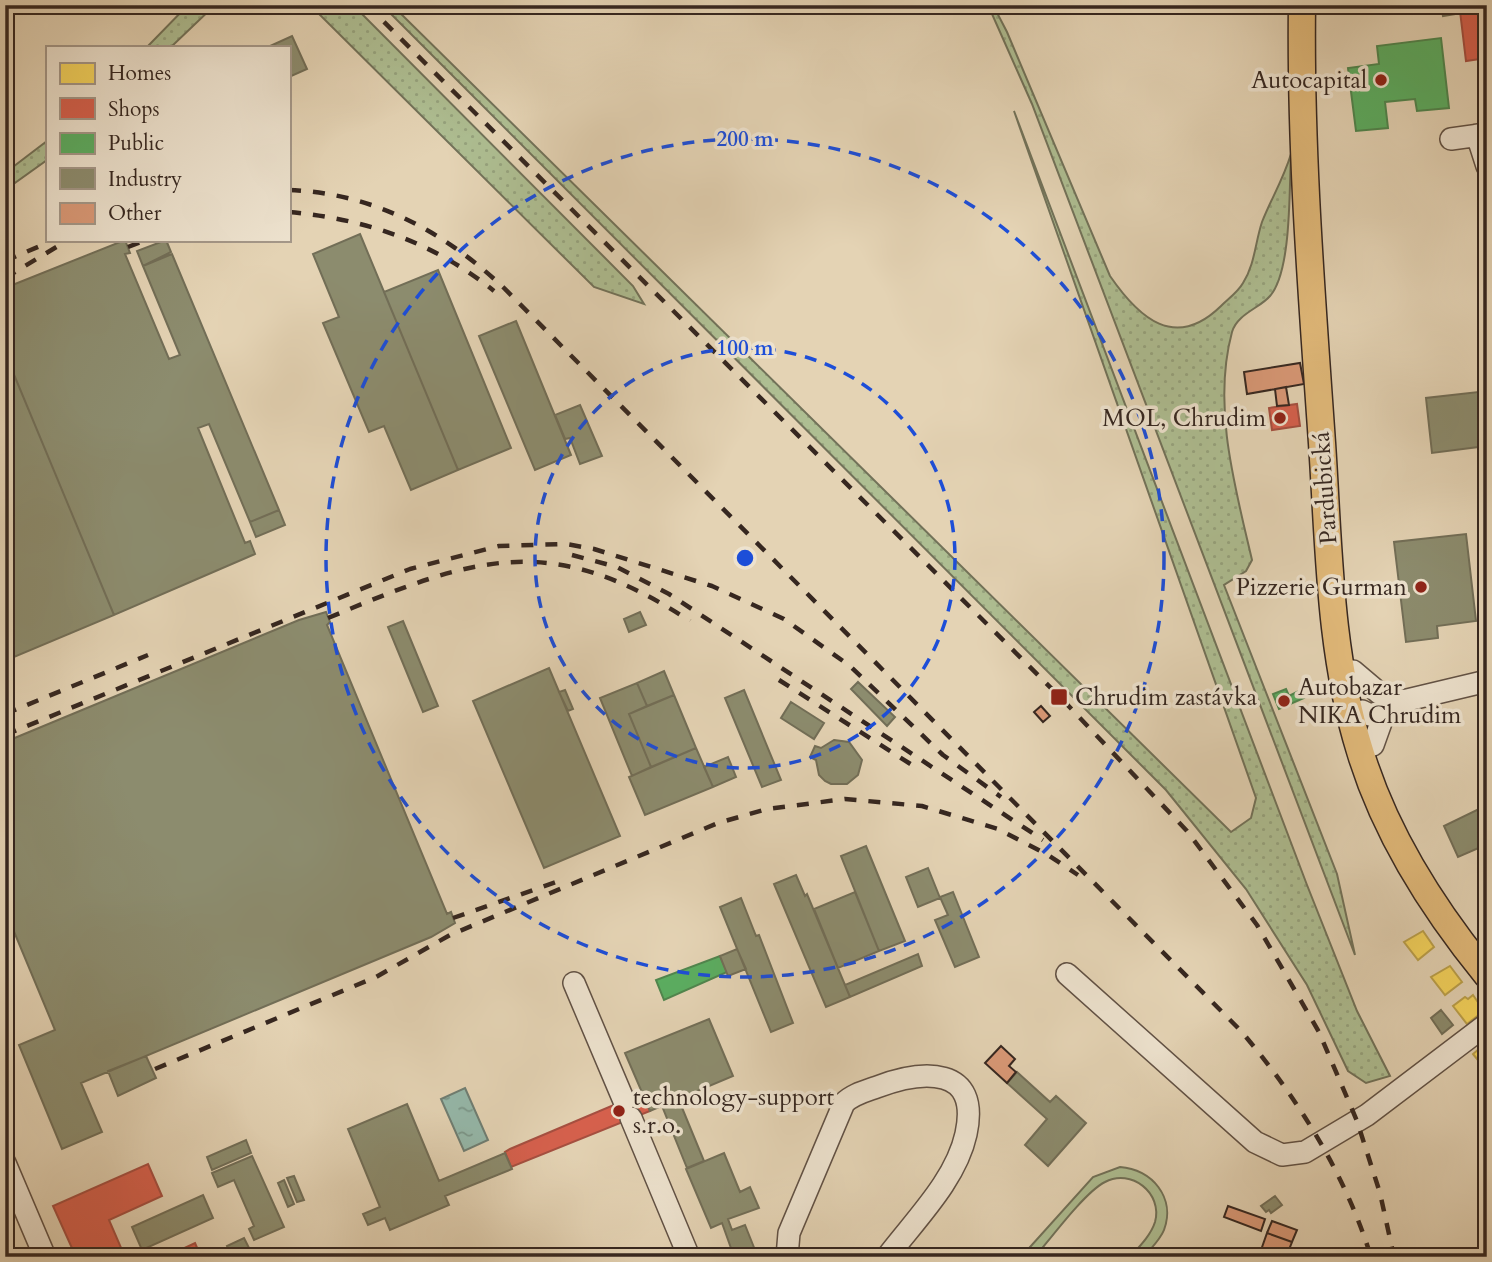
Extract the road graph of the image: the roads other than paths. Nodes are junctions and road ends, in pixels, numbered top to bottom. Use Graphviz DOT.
graph roads {
  1 [pos="1304,5"];
  2 [pos="1482,135"];
  3 [pos="1451,139"];
  4 [pos="1487,166"];
  5 [pos="1353,671"];
  6 [pos="1487,681"];
  7 [pos="1395,703"];
  8 [pos="1356,713"];
  9 [pos="1373,745"];
  10 [pos="1487,956"];
  11 [pos="1067,974"];
  12 [pos="1487,975"];
  13 [pos="574,983"];
  14 [pos="1487,1024"];
  15 [pos="5,1163"];
  16 [pos="45,1257"];
  17 [pos="689,1257"];
  18 [pos="787,1257"];
  19 [pos="887,1257"];
  1 -- 5 [label="main road, Pardubická"];
  1 -- 8 [label="main road, Pardubická"];
  2 -- 3 [label="street"];
  2 -- 4 [label="street"];
  5 -- 7 [label="street"];
  5 -- 8 [label="main road, Pardubická"];
  6 -- 7 [label="street"];
  7 -- 8 [label="street"];
  7 -- 9 [label="street"];
  8 -- 9 [label="main road, Pardubická"];
  8 -- 12 [label="main road, Pardubická"];
  9 -- 10 [label="main road, Pardubická"];
  11 -- 14 [label="street"];
  13 -- 17 [label="street"];
  15 -- 16 [label="street"];
  18 -- 19 [label="street"];
}
